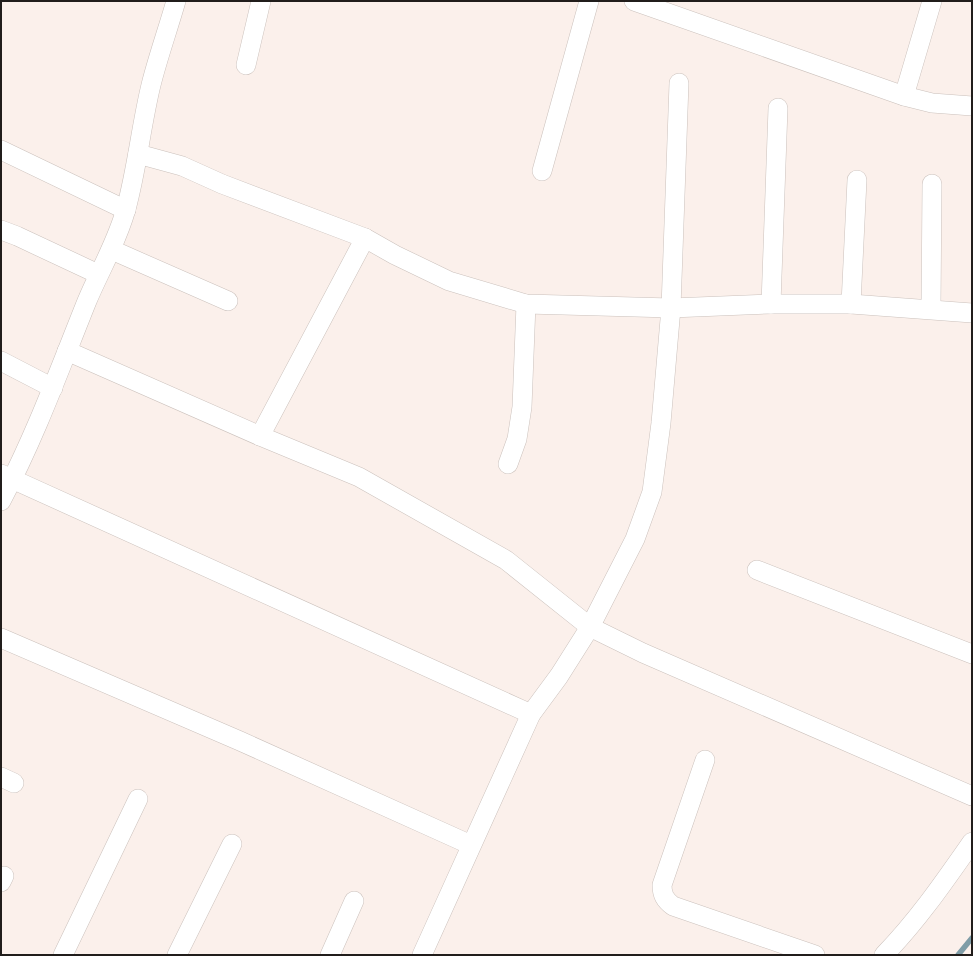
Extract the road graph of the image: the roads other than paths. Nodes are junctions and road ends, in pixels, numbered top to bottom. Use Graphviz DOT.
graph roads {
  1 [pos="176,1"];
  2 [pos="262,1"];
  3 [pos="589,1"];
  4 [pos="634,1"];
  5 [pos="932,1"];
  6 [pos="246,65"];
  7 [pos="680,83"];
  8 [pos="904,96"];
  9 [pos="972,106"];
  10 [pos="778,108"];
  11 [pos="1,150"];
  12 [pos="138,154"];
  13 [pos="542,171"];
  14 [pos="857,180"];
  15 [pos="932,184"];
  16 [pos="126,210"];
  17 [pos="1,230"];
  18 [pos="365,238"];
  19 [pos="112,250"];
  20 [pos="98,274"];
  21 [pos="228,301"];
  22 [pos="526,304"];
  23 [pos="771,304"];
  24 [pos="851,304"];
  25 [pos="671,308"];
  26 [pos="931,309"];
  27 [pos="972,313"];
  28 [pos="67,352"];
  29 [pos="1,361"];
  30 [pos="53,388"];
  31 [pos="260,436"];
  32 [pos="508,464"];
  33 [pos="7,476"];
  34 [pos="1,501"];
  35 [pos="757,570"];
  36 [pos="590,627"];
  37 [pos="1,638"];
  38 [pos="972,654"];
  39 [pos="531,714"];
  40 [pos="705,760"];
  41 [pos="972,796"];
  42 [pos="138,799"];
  43 [pos="972,842"];
  44 [pos="232,844"];
  45 [pos="471,845"];
  46 [pos="354,901"];
  47 [pos="63,955"];
  48 [pos="177,955"];
  49 [pos="330,955"];
  50 [pos="422,955"];
  51 [pos="815,955"];
  52 [pos="884,955"];
  1 -- 12 [label="street"];
  2 -- 6 [label="street"];
  3 -- 13 [label="street"];
  4 -- 8 [label="street"];
  5 -- 8 [label="street"];
  7 -- 25 [label="street"];
  8 -- 9 [label="street"];
  10 -- 23 [label="street"];
  11 -- 16 [label="street"];
  12 -- 16 [label="street"];
  12 -- 18 [label="street"];
  14 -- 24 [label="street"];
  15 -- 26 [label="street"];
  16 -- 19 [label="street"];
  17 -- 20 [label="street"];
  18 -- 22 [label="street"];
  18 -- 31 [label="street"];
  19 -- 20 [label="street"];
  19 -- 21 [label="street"];
  20 -- 28 [label="street"];
  22 -- 25 [label="street"];
  22 -- 32 [label="street"];
  23 -- 24 [label="street"];
  23 -- 25 [label="street"];
  24 -- 26 [label="street"];
  25 -- 36 [label="street"];
  26 -- 27 [label="street"];
  28 -- 30 [label="street"];
  28 -- 31 [label="street"];
  29 -- 30 [label="street"];
  30 -- 33 [label="street"];
  31 -- 36 [label="street"];
  33 -- 34 [label="street"];
  33 -- 39 [label="street"];
  35 -- 38 [label="street"];
  36 -- 39 [label="street"];
  36 -- 41 [label="street"];
  37 -- 45 [label="street"];
  39 -- 45 [label="street"];
  40 -- 51 [label="street"];
  42 -- 47 [label="street"];
  43 -- 52 [label="street"];
  44 -- 48 [label="street"];
  45 -- 50 [label="street"];
  46 -- 49 [label="street"];
}
